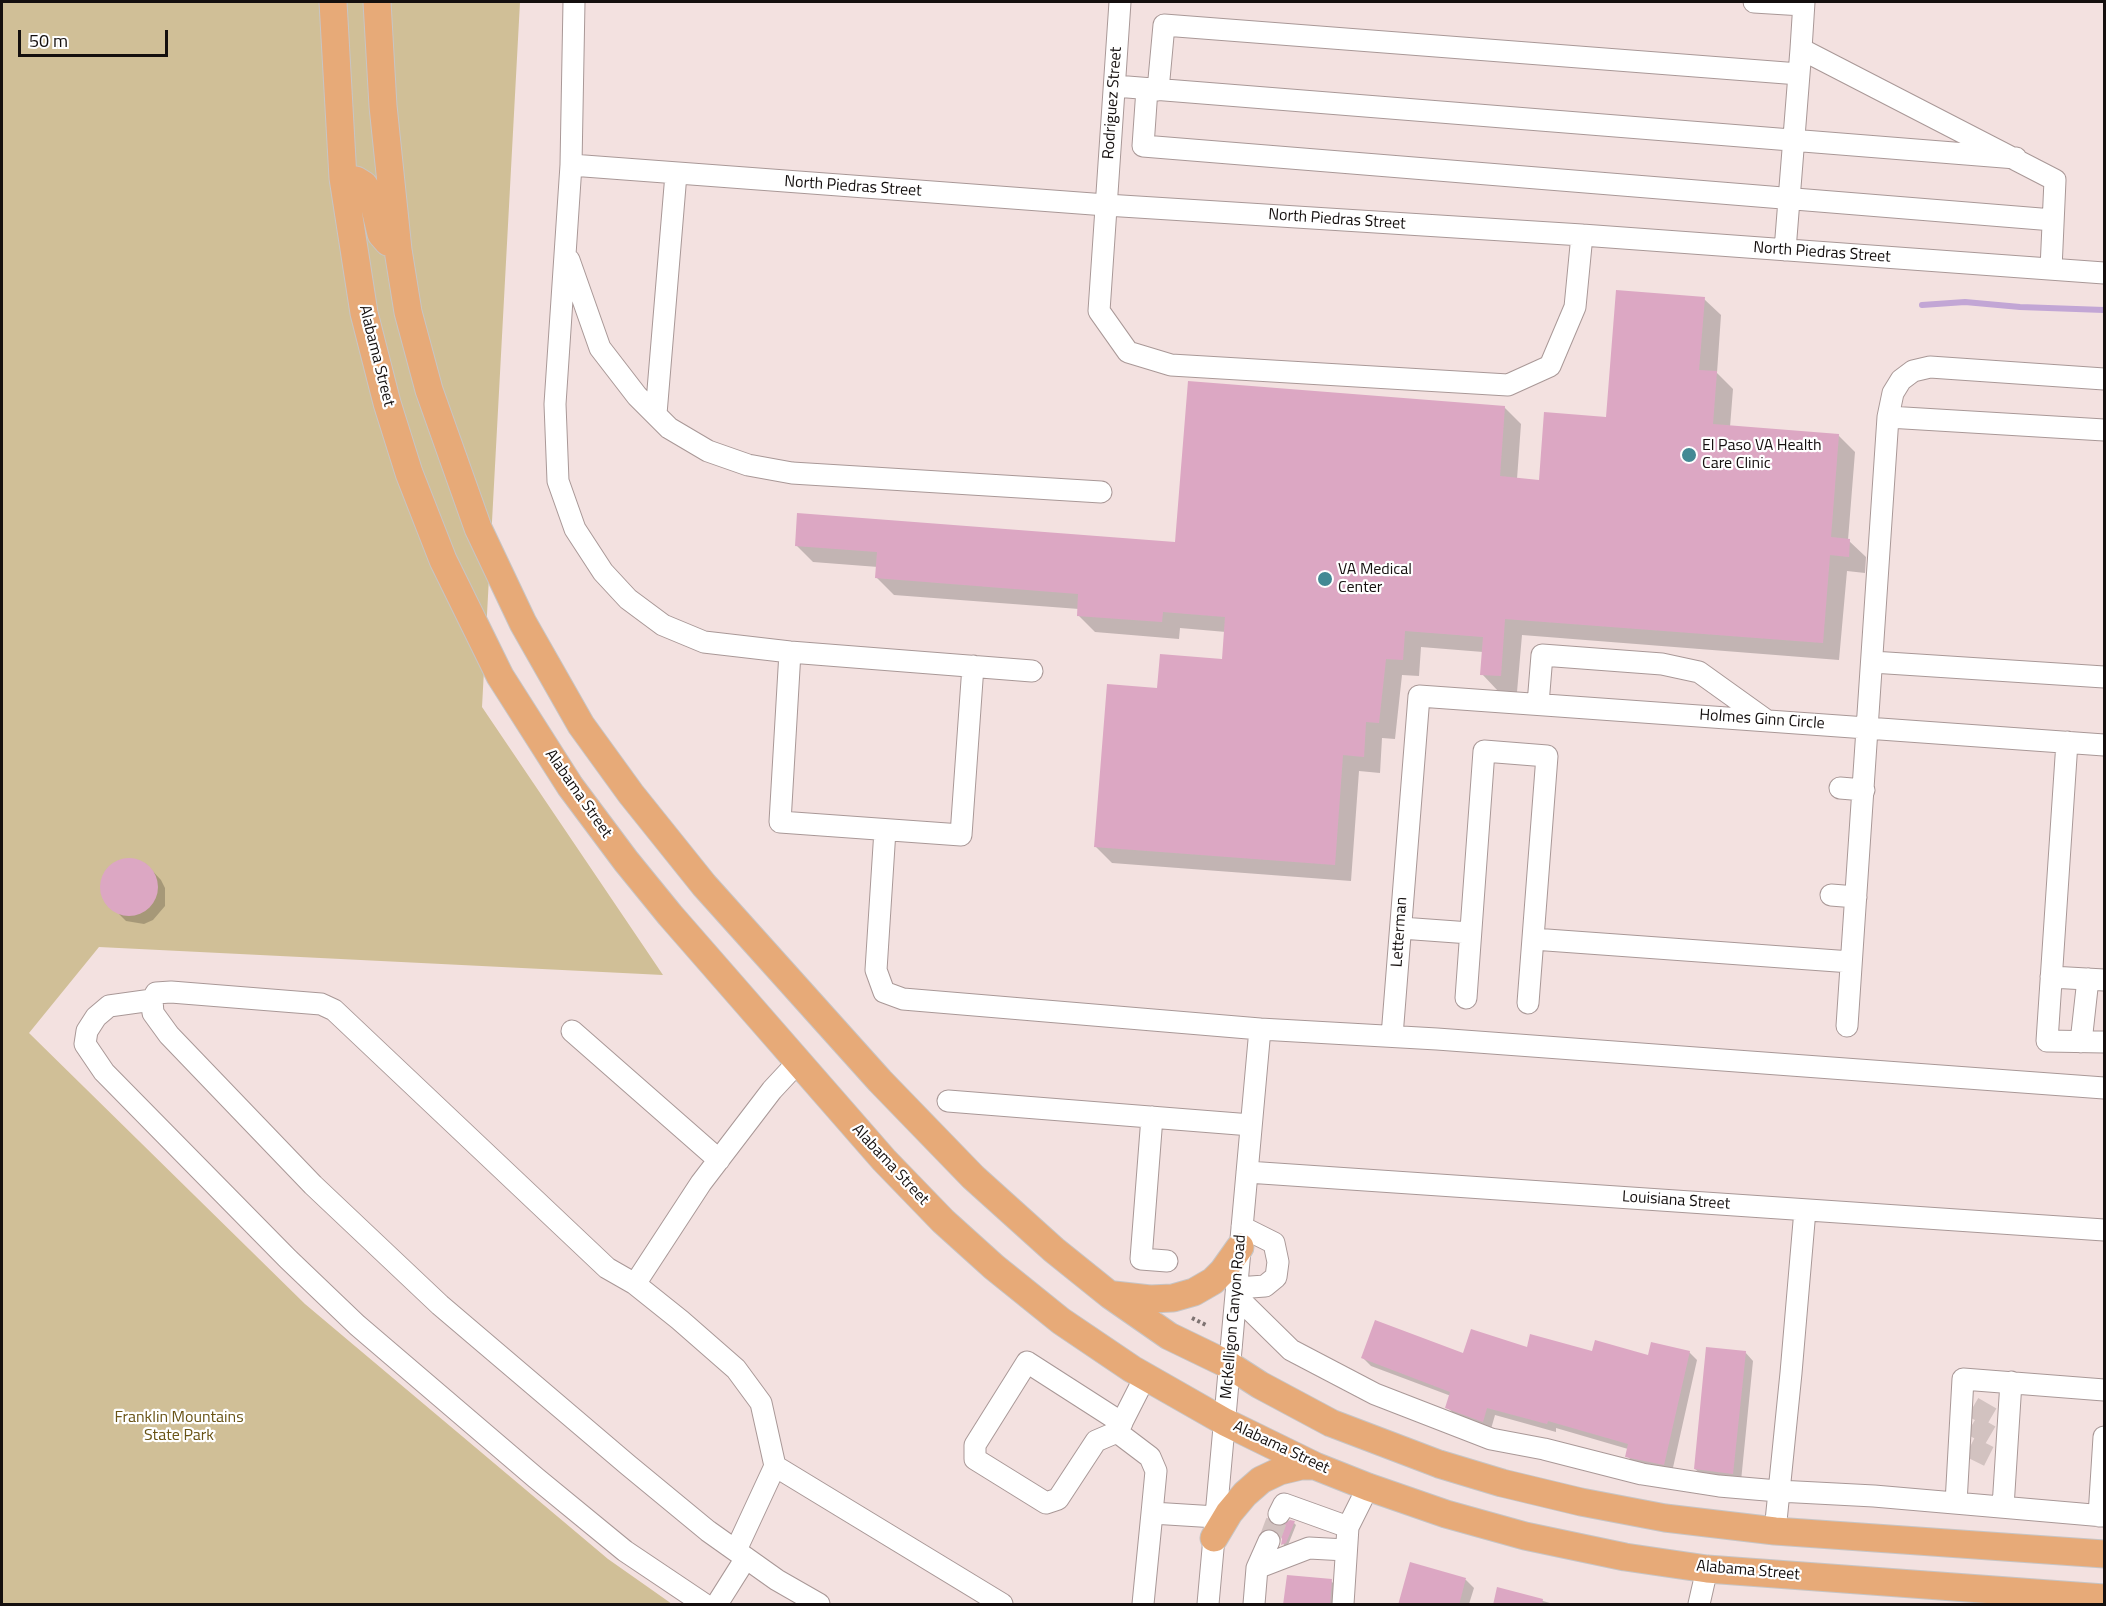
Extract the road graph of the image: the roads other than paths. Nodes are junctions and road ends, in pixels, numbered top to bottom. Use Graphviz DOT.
graph roads {
  1 [pos="333,2"];
  2 [pos="377,2"];
  3 [pos="574,2"];
  4 [pos="1120,2"];
  5 [pos="1754,2"];
  6 [pos="1804,3"];
  7 [pos="1801,49"];
  8 [pos="1799,74"];
  9 [pos="1115,86"];
  10 [pos="1153,89"];
  11 [pos="1794,140"];
  12 [pos="2016,159"];
  13 [pos="571,165"];
  14 [pos="675,174"];
  15 [pos="343,178"];
  16 [pos="1789,199"];
  17 [pos="1106,205"];
  18 [pos="2053,220"];
  19 [pos="1582,235"];
  20 [pos="564,247"];
  21 [pos="398,250"];
  22 [pos="1785,250"];
  23 [pos="2051,269"];
  24 [pos="2104,273"];
  25 [pos="2104,380"];
  26 [pos="656,414"];
  27 [pos="1888,417"];
  28 [pos="2104,430"];
  29 [pos="1101,492"];
  30 [pos="790,652"];
  31 [pos="1872,662"];
  32 [pos="973,666"];
  33 [pos="1032,671"];
  34 [pos="2104,677"];
  35 [pos="1419,696"];
  36 [pos="1538,704"];
  37 [pos="1767,720"];
  38 [pos="1868,728"];
  39 [pos="2067,742"];
  40 [pos="2104,745"];
  41 [pos="1840,788"];
  42 [pos="1864,789"];
  43 [pos="885,830"];
  44 [pos="1831,896"];
  45 [pos="1856,897"];
  46 [pos="1401,928"];
  47 [pos="1470,933"];
  48 [pos="1533,939"];
  49 [pos="1851,962"];
  50 [pos="2051,977"];
  51 [pos="2096,980"];
  52 [pos="1466,998"];
  53 [pos="152,1000"];
  54 [pos="1528,1003"];
  55 [pos="1846,1026"];
  56 [pos="1260,1029"];
  57 [pos="572,1031"];
  58 [pos="1392,1036"];
  59 [pos="2081,1042"];
  60 [pos="2104,1042"];
  61 [pos="798,1062"];
  62 [pos="2104,1088"];
  63 [pos="948,1101"];
  64 [pos="1152,1117"];
  65 [pos="1251,1125"];
  66 [pos="719,1160"];
  67 [pos="1247,1172"];
  68 [pos="1805,1210"];
  69 [pos="2104,1230"];
  70 [pos="1241,1237"];
  71 [pos="1167,1261"];
  72 [pos="634,1284"];
  73 [pos="1236,1292"];
  74 [pos="1110,1295"];
  75 [pos="1229,1365"];
  76 [pos="1145,1377"];
  77 [pos="2011,1382"];
  78 [pos="2104,1390"];
  79 [pos="1225,1422"];
  80 [pos="1119,1427"];
  81 [pos="2104,1437"];
  82 [pos="1982,1441"];
  83 [pos="774,1466"];
  84 [pos="1315,1466"];
  85 [pos="1368,1487"];
  86 [pos="1778,1491"];
  87 [pos="1956,1503"];
  88 [pos="2003,1507"];
  89 [pos="1152,1513"];
  90 [pos="1279,1514"];
  91 [pos="2102,1516"];
  92 [pos="1348,1527"];
  93 [pos="1215,1528"];
  94 [pos="1775,1531"];
  95 [pos="1269,1541"];
  96 [pos="1347,1550"];
  97 [pos="741,1554"];
  98 [pos="2104,1554"];
  99 [pos="1257,1568"];
  100 [pos="1707,1569"];
  101 [pos="2104,1598"];
  102 [pos="704,1605"];
  103 [pos="717,1605"];
  104 [pos="819,1605"];
  105 [pos="1002,1605"];
  106 [pos="1143,1605"];
  107 [pos="1208,1605"];
  108 [pos="1254,1605"];
  109 [pos="1343,1605"];
  110 [pos="1699,1605"];
  1 -- 15 [label="main road, Alabama Street"];
  2 -- 21 [label="main road"];
  3 -- 13 [label="street"];
  4 -- 9 [label="street, Rodriguez Street"];
  5 -- 6 [label="street"];
  6 -- 7 [label="street"];
  7 -- 8 [label="street"];
  7 -- 12 [label="street"];
  8 -- 10 [label="street"];
  8 -- 11 [label="street"];
  9 -- 10 [label="street"];
  9 -- 17 [label="street, Rodriguez Street"];
  10 -- 11 [label="street"];
  10 -- 16 [label="street"];
  11 -- 12 [label="street"];
  11 -- 16 [label="street"];
  12 -- 18 [label="street"];
  13 -- 14 [label="street, North Piedras Street"];
  13 -- 20 [label="street"];
  14 -- 17 [label="street, North Piedras Street"];
  14 -- 26 [label="street"];
  15 -- 21 [label="main road"];
  15 -- 61 [label="main road, Alabama Street"];
  16 -- 18 [label="street"];
  16 -- 22 [label="street"];
  17 -- 19 [label="street, North Piedras Street"];
  17 -- 19 [label="street, Rodriguez Street"];
  18 -- 23 [label="street"];
  19 -- 22 [label="street, North Piedras Street"];
  20 -- 26 [label="street"];
  20 -- 30 [label="street"];
  21 -- 74 [label="main road"];
  22 -- 23 [label="street, North Piedras Street"];
  23 -- 24 [label="street, North Piedras Street"];
  25 -- 27 [label="street"];
  26 -- 29 [label="street"];
  27 -- 28 [label="street"];
  27 -- 31 [label="street"];
  30 -- 32 [label="street"];
  30 -- 43 [label="street"];
  31 -- 34 [label="street"];
  31 -- 38 [label="street"];
  32 -- 33 [label="street"];
  32 -- 43 [label="street"];
  35 -- 36 [label="street, Holmes Ginn Circle"];
  35 -- 46 [label="street, Letterman"];
  36 -- 37 [label="street, Holmes Ginn Circle"];
  36 -- 37 [label="street"];
  37 -- 38 [label="street, Holmes Ginn Circle"];
  38 -- 39 [label="street, Holmes Ginn Circle"];
  38 -- 42 [label="street"];
  39 -- 40 [label="street, Holmes Ginn Circle"];
  39 -- 50 [label="street"];
  41 -- 42 [label="street"];
  42 -- 45 [label="street"];
  43 -- 56 [label="street"];
  44 -- 45 [label="street"];
  45 -- 49 [label="street"];
  46 -- 47 [label="street"];
  46 -- 58 [label="street, Letterman"];
  47 -- 48 [label="street"];
  47 -- 52 [label="street"];
  48 -- 49 [label="street"];
  48 -- 54 [label="street"];
  49 -- 55 [label="street"];
  50 -- 51 [label="street"];
  50 -- 59 [label="street"];
  51 -- 59 [label="street"];
  53 -- 72 [label="street"];
  53 -- 97 [label="street"];
  53 -- 102 [label="street"];
  56 -- 58 [label="street"];
  56 -- 65 [label="street, McKelligon Canyon Road"];
  57 -- 66 [label="street"];
  58 -- 62 [label="street"];
  59 -- 60 [label="street"];
  61 -- 66 [label="street"];
  61 -- 76 [label="main road, Alabama Street"];
  63 -- 64 [label="street"];
  64 -- 65 [label="street"];
  64 -- 71 [label="street"];
  65 -- 67 [label="street, McKelligon Canyon Road"];
  66 -- 72 [label="street"];
  67 -- 68 [label="street, Louisiana Street"];
  67 -- 70 [label="street, McKelligon Canyon Road"];
  68 -- 69 [label="street, Louisiana Street"];
  68 -- 86 [label="street"];
  70 -- 73 [label="street, McKelligon Canyon Road"];
  70 -- 73 [label="street"];
  70 -- 74 [label="main road"];
  72 -- 83 [label="street"];
  73 -- 75 [label="street, McKelligon Canyon Road"];
  73 -- 86 [label="street"];
  74 -- 75 [label="main road"];
  75 -- 79 [label="street, McKelligon Canyon Road"];
  75 -- 94 [label="main road"];
  76 -- 79 [label="main road, Alabama Street"];
  76 -- 80 [label="street"];
  77 -- 78 [label="street"];
  77 -- 82 [label="street"];
  77 -- 82 [label="street"];
  79 -- 84 [label="main road, Alabama Street"];
  79 -- 93 [label="street, McKelligon Canyon Road"];
  80 -- 80 [label="street"];
  80 -- 89 [label="street"];
  81 -- 91 [label="street"];
  82 -- 87 [label="street"];
  82 -- 88 [label="street"];
  83 -- 97 [label="street"];
  83 -- 105 [label="street"];
  84 -- 85 [label="main road, Alabama Street"];
  84 -- 93 [label="main road"];
  85 -- 92 [label="street"];
  85 -- 100 [label="main road, Alabama Street"];
  86 -- 87 [label="street"];
  86 -- 94 [label="street"];
  87 -- 88 [label="street"];
  88 -- 91 [label="street"];
  89 -- 93 [label="street"];
  89 -- 106 [label="street"];
  90 -- 92 [label="street"];
  92 -- 96 [label="street"];
  93 -- 107 [label="street, McKelligon Canyon Road"];
  94 -- 98 [label="main road"];
  95 -- 99 [label="street"];
  96 -- 99 [label="street"];
  96 -- 109 [label="street"];
  97 -- 103 [label="street"];
  97 -- 104 [label="street"];
  99 -- 108 [label="street"];
  100 -- 101 [label="main road, Alabama Street"];
  100 -- 110 [label="street"];
}
